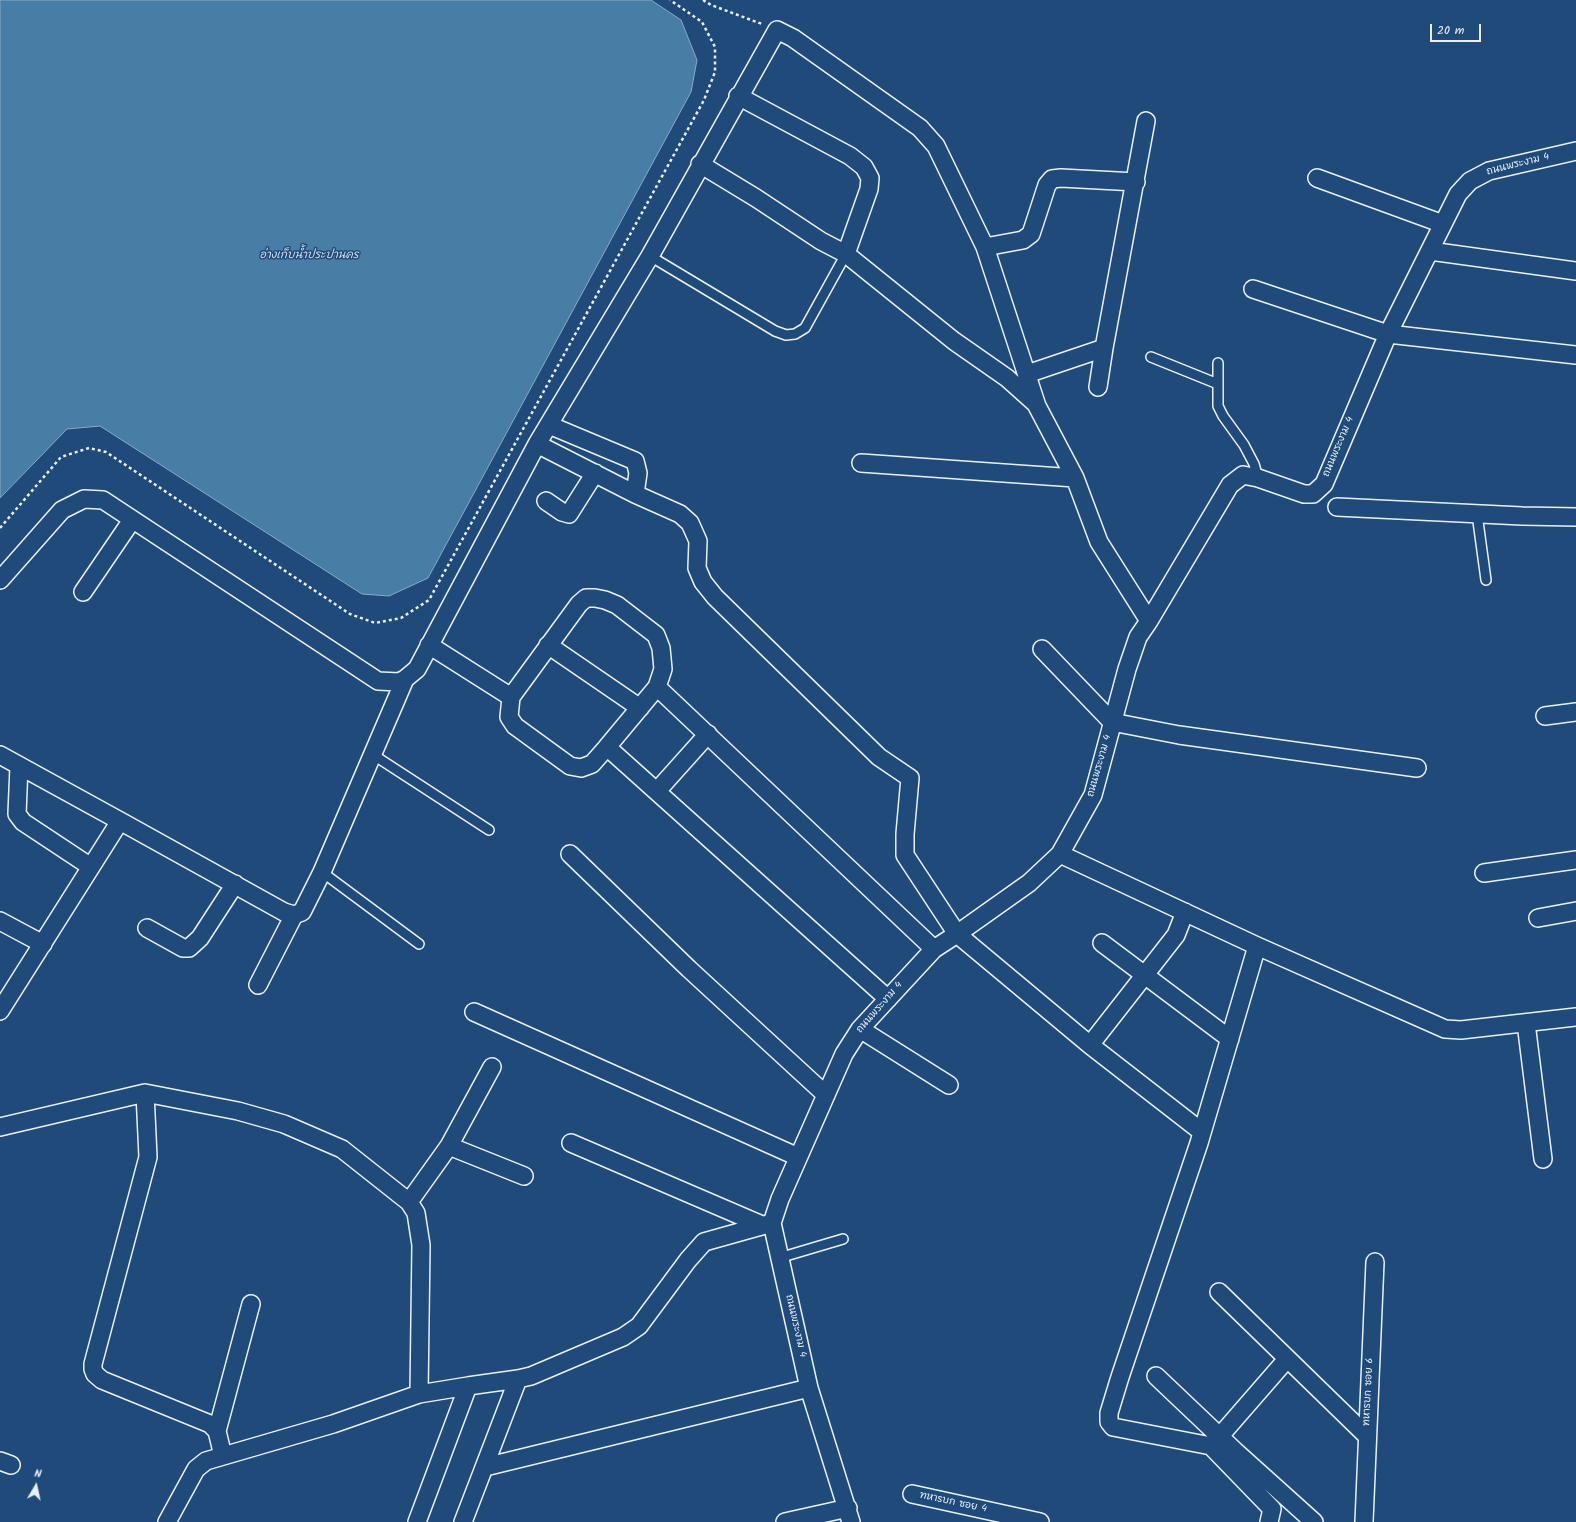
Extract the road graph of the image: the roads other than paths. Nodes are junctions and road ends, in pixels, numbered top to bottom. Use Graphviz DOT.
graph roads {
  1 [pos="738,96"];
  2 [pos="1146,121"];
  3 [pos="1576,151"];
  4 [pos="700,164"];
  5 [pos="1317,178"];
  6 [pos="1136,182"];
  7 [pos="1443,224"];
  8 [pos="985,247"];
  9 [pos="1430,251"];
  10 [pos="846,254"];
  11 [pos="650,256"];
  12 [pos="1576,272"];
  13 [pos="1253,289"];
  14 [pos="1388,334"];
  15 [pos="1104,348"];
  16 [pos="1576,355"];
  17 [pos="1151,357"];
  18 [pos="1218,363"];
  19 [pos="1027,374"];
  20 [pos="1218,384"];
  21 [pos="1098,387"];
  22 [pos="1037,406"];
  23 [pos="549,425"];
  24 [pos="537,444"];
  25 [pos="861,463"];
  26 [pos="595,473"];
  27 [pos="1075,478"];
  28 [pos="1258,478"];
  29 [pos="635,494"];
  30 [pos="546,501"];
  31 [pos="1337,507"];
  32 [pos="1477,514"];
  33 [pos="1576,517"];
  34 [pos="132,520"];
  35 [pos="0,580"];
  36 [pos="1486,580"];
  37 [pos="83,592"];
  38 [pos="1149,621"];
  39 [pos="429,645"];
  40 [pos="548,645"];
  41 [pos="1042,649"];
  42 [pos="406,679"];
  43 [pos="657,687"];
  44 [pos="511,697"];
  45 [pos="640,708"];
  46 [pos="1576,712"];
  47 [pos="1544,716"];
  48 [pos="1112,722"];
  49 [pos="708,734"];
  50 [pos="607,747"];
  51 [pos="372,754"];
  52 [pos="0,755"];
  53 [pos="19,766"];
  54 [pos="1417,768"];
  55 [pos="657,791"];
  56 [pos="120,821"];
  57 [pos="489,830"];
  58 [pos="570,854"];
  59 [pos="1060,854"];
  60 [pos="1576,860"];
  61 [pos="91,867"];
  62 [pos="322,872"];
  63 [pos="1484,872"];
  64 [pos="235,884"];
  65 [pos="1576,911"];
  66 [pos="1185,912"];
  67 [pos="294,915"];
  68 [pos="1538,918"];
  69 [pos="0,921"];
  70 [pos="147,928"];
  71 [pos="957,934"];
  72 [pos="1102,943"];
  73 [pos="42,944"];
  74 [pos="419,944"];
  75 [pos="1257,946"];
  76 [pos="934,948"];
  77 [pos="1145,975"];
  78 [pos="258,985"];
  79 [pos="888,999"];
  80 [pos="0,1011"];
  81 [pos="474,1012"];
  82 [pos="1576,1017"];
  83 [pos="1526,1023"];
  84 [pos="860,1029"];
  85 [pos="1230,1039"];
  86 [pos="1090,1045"];
  87 [pos="492,1068"];
  88 [pos="949,1085"];
  89 [pos="145,1093"];
  90 [pos="826,1095"];
  91 [pos="0,1127"];
  92 [pos="1202,1132"];
  93 [pos="571,1143"];
  94 [pos="449,1146"];
  95 [pos="798,1157"];
  96 [pos="1543,1159"];
  97 [pos="524,1176"];
  98 [pos="410,1202"];
  99 [pos="767,1224"];
  100 [pos="843,1239"];
  101 [pos="779,1258"];
  102 [pos="1375,1262"];
  103 [pos="1219,1292"];
  104 [pos="251,1304"];
  105 [pos="1287,1359"];
  106 [pos="1156,1376"];
  107 [pos="518,1379"];
  108 [pos="468,1386"];
  109 [pos="809,1388"];
  110 [pos="419,1394"];
  111 [pos="217,1431"];
  112 [pos="1220,1436"];
  113 [pos="1367,1436"];
  114 [pos="223,1456"];
  115 [pos="485,1467"];
  116 [pos="912,1494"];
  117 [pos="850,1515"];
  118 [pos="167,1522"];
  119 [pos="417,1522"];
  120 [pos="463,1522"];
  121 [pos="784,1522"];
  122 [pos="1040,1522"];
  123 [pos="1269,1522"];
  124 [pos="1314,1522"];
  125 [pos="1364,1522"];
  1 -- 4 [label="street"];
  1 -- 8 [label="street"];
  1 -- 10 [label="street"];
  2 -- 6 [label="street"];
  3 -- 7 [label="street, ถนนพระงาม 4"];
  4 -- 10 [label="street"];
  4 -- 11 [label="street"];
  5 -- 7 [label="street"];
  6 -- 8 [label="street"];
  6 -- 15 [label="street"];
  7 -- 9 [label="street, ถนนพระงาม 4"];
  8 -- 19 [label="street"];
  9 -- 12 [label="street"];
  9 -- 14 [label="street, ถนนพระงาม 4"];
  10 -- 11 [label="lane"];
  10 -- 22 [label="street"];
  11 -- 23 [label="street"];
  13 -- 14 [label="street"];
  14 -- 16 [label="street"];
  14 -- 28 [label="street, ถนนพระงาม 4"];
  15 -- 19 [label="street"];
  15 -- 21 [label="street"];
  17 -- 20 [label="lane"];
  18 -- 20 [label="lane"];
  19 -- 22 [label="street"];
  20 -- 28 [label="lane"];
  22 -- 27 [label="street"];
  23 -- 24 [label="street"];
  23 -- 29 [label="street"];
  24 -- 26 [label="street"];
  24 -- 39 [label="street"];
  25 -- 27 [label="street"];
  26 -- 29 [label="street"];
  26 -- 30 [label="street"];
  27 -- 38 [label="street"];
  28 -- 38 [label="street, ถนนพระงาม 4"];
  29 -- 71 [label="street"];
  31 -- 32 [label="street"];
  32 -- 33 [label="street"];
  32 -- 36 [label="lane"];
  34 -- 35 [label="street"];
  34 -- 37 [label="street"];
  34 -- 42 [label="street"];
  38 -- 48 [label="street, ถนนพระงาม 4"];
  39 -- 42 [label="street"];
  39 -- 44 [label="street"];
  40 -- 43 [label="street"];
  40 -- 44 [label="street"];
  40 -- 45 [label="street"];
  41 -- 48 [label="street"];
  42 -- 51 [label="street"];
  43 -- 45 [label="street"];
  43 -- 49 [label="street"];
  44 -- 50 [label="street"];
  45 -- 50 [label="street"];
  46 -- 47 [label="street"];
  48 -- 54 [label="street"];
  48 -- 59 [label="street, ถนนพระงาม 4"];
  49 -- 55 [label="street"];
  49 -- 76 [label="street"];
  50 -- 55 [label="street"];
  51 -- 57 [label="lane"];
  51 -- 62 [label="street"];
  52 -- 53 [label="street"];
  53 -- 56 [label="street"];
  53 -- 61 [label="street"];
  55 -- 79 [label="street"];
  56 -- 61 [label="street"];
  56 -- 64 [label="street"];
  58 -- 90 [label="street"];
  59 -- 66 [label="street"];
  59 -- 71 [label="street, ถนนพระงาม 4"];
  60 -- 63 [label="street"];
  61 -- 73 [label="street"];
  62 -- 67 [label="street"];
  62 -- 74 [label="lane"];
  64 -- 67 [label="street"];
  64 -- 70 [label="street"];
  65 -- 68 [label="street"];
  66 -- 75 [label="street"];
  66 -- 77 [label="street"];
  67 -- 78 [label="street"];
  69 -- 73 [label="street"];
  71 -- 76 [label="street, ถนนพระงาม 4"];
  71 -- 86 [label="street"];
  72 -- 77 [label="street"];
  73 -- 80 [label="street"];
  75 -- 83 [label="street"];
  75 -- 85 [label="street"];
  76 -- 79 [label="street, ถนนพระงาม 4"];
  77 -- 85 [label="street"];
  77 -- 86 [label="street"];
  79 -- 84 [label="street, ถนนพระงาม 4"];
  81 -- 95 [label="street"];
  82 -- 83 [label="street"];
  83 -- 96 [label="street"];
  84 -- 88 [label="street"];
  84 -- 90 [label="street, ถนนพระงาม 4"];
  85 -- 92 [label="street"];
  86 -- 92 [label="street"];
  87 -- 94 [label="street"];
  89 -- 91 [label="street"];
  89 -- 98 [label="street"];
  89 -- 111 [label="street"];
  90 -- 95 [label="street, ถนนพระงาม 4"];
  92 -- 123 [label="street"];
  93 -- 99 [label="street"];
  94 -- 97 [label="street"];
  94 -- 98 [label="street"];
  95 -- 99 [label="street, ถนนพระงาม 4"];
  98 -- 110 [label="street"];
  99 -- 101 [label="street, ถนนพระงาม 4"];
  99 -- 107 [label="street"];
  100 -- 101 [label="lane"];
  101 -- 109 [label="street, ถนนพระงาม 4"];
  102 -- 113 [label="street, ทหารบก ซอย 6"];
  103 -- 105 [label="street"];
  104 -- 111 [label="street"];
  105 -- 112 [label="street"];
  105 -- 113 [label="street"];
  106 -- 112 [label="street"];
  107 -- 108 [label="street"];
  107 -- 115 [label="street"];
  108 -- 110 [label="street"];
  108 -- 119 [label="street"];
  109 -- 115 [label="street"];
  109 -- 117 [label="street, ถนนพระงาม 4"];
  110 -- 114 [label="street"];
  111 -- 114 [label="street"];
  112 -- 124 [label="street"];
  113 -- 125 [label="street, ทหารบก ซอย 6"];
  114 -- 118 [label="street"];
  115 -- 120 [label="street"];
  116 -- 122 [label="street, ทหารบก ซอย 4"];
  117 -- 121 [label="street"];
}
